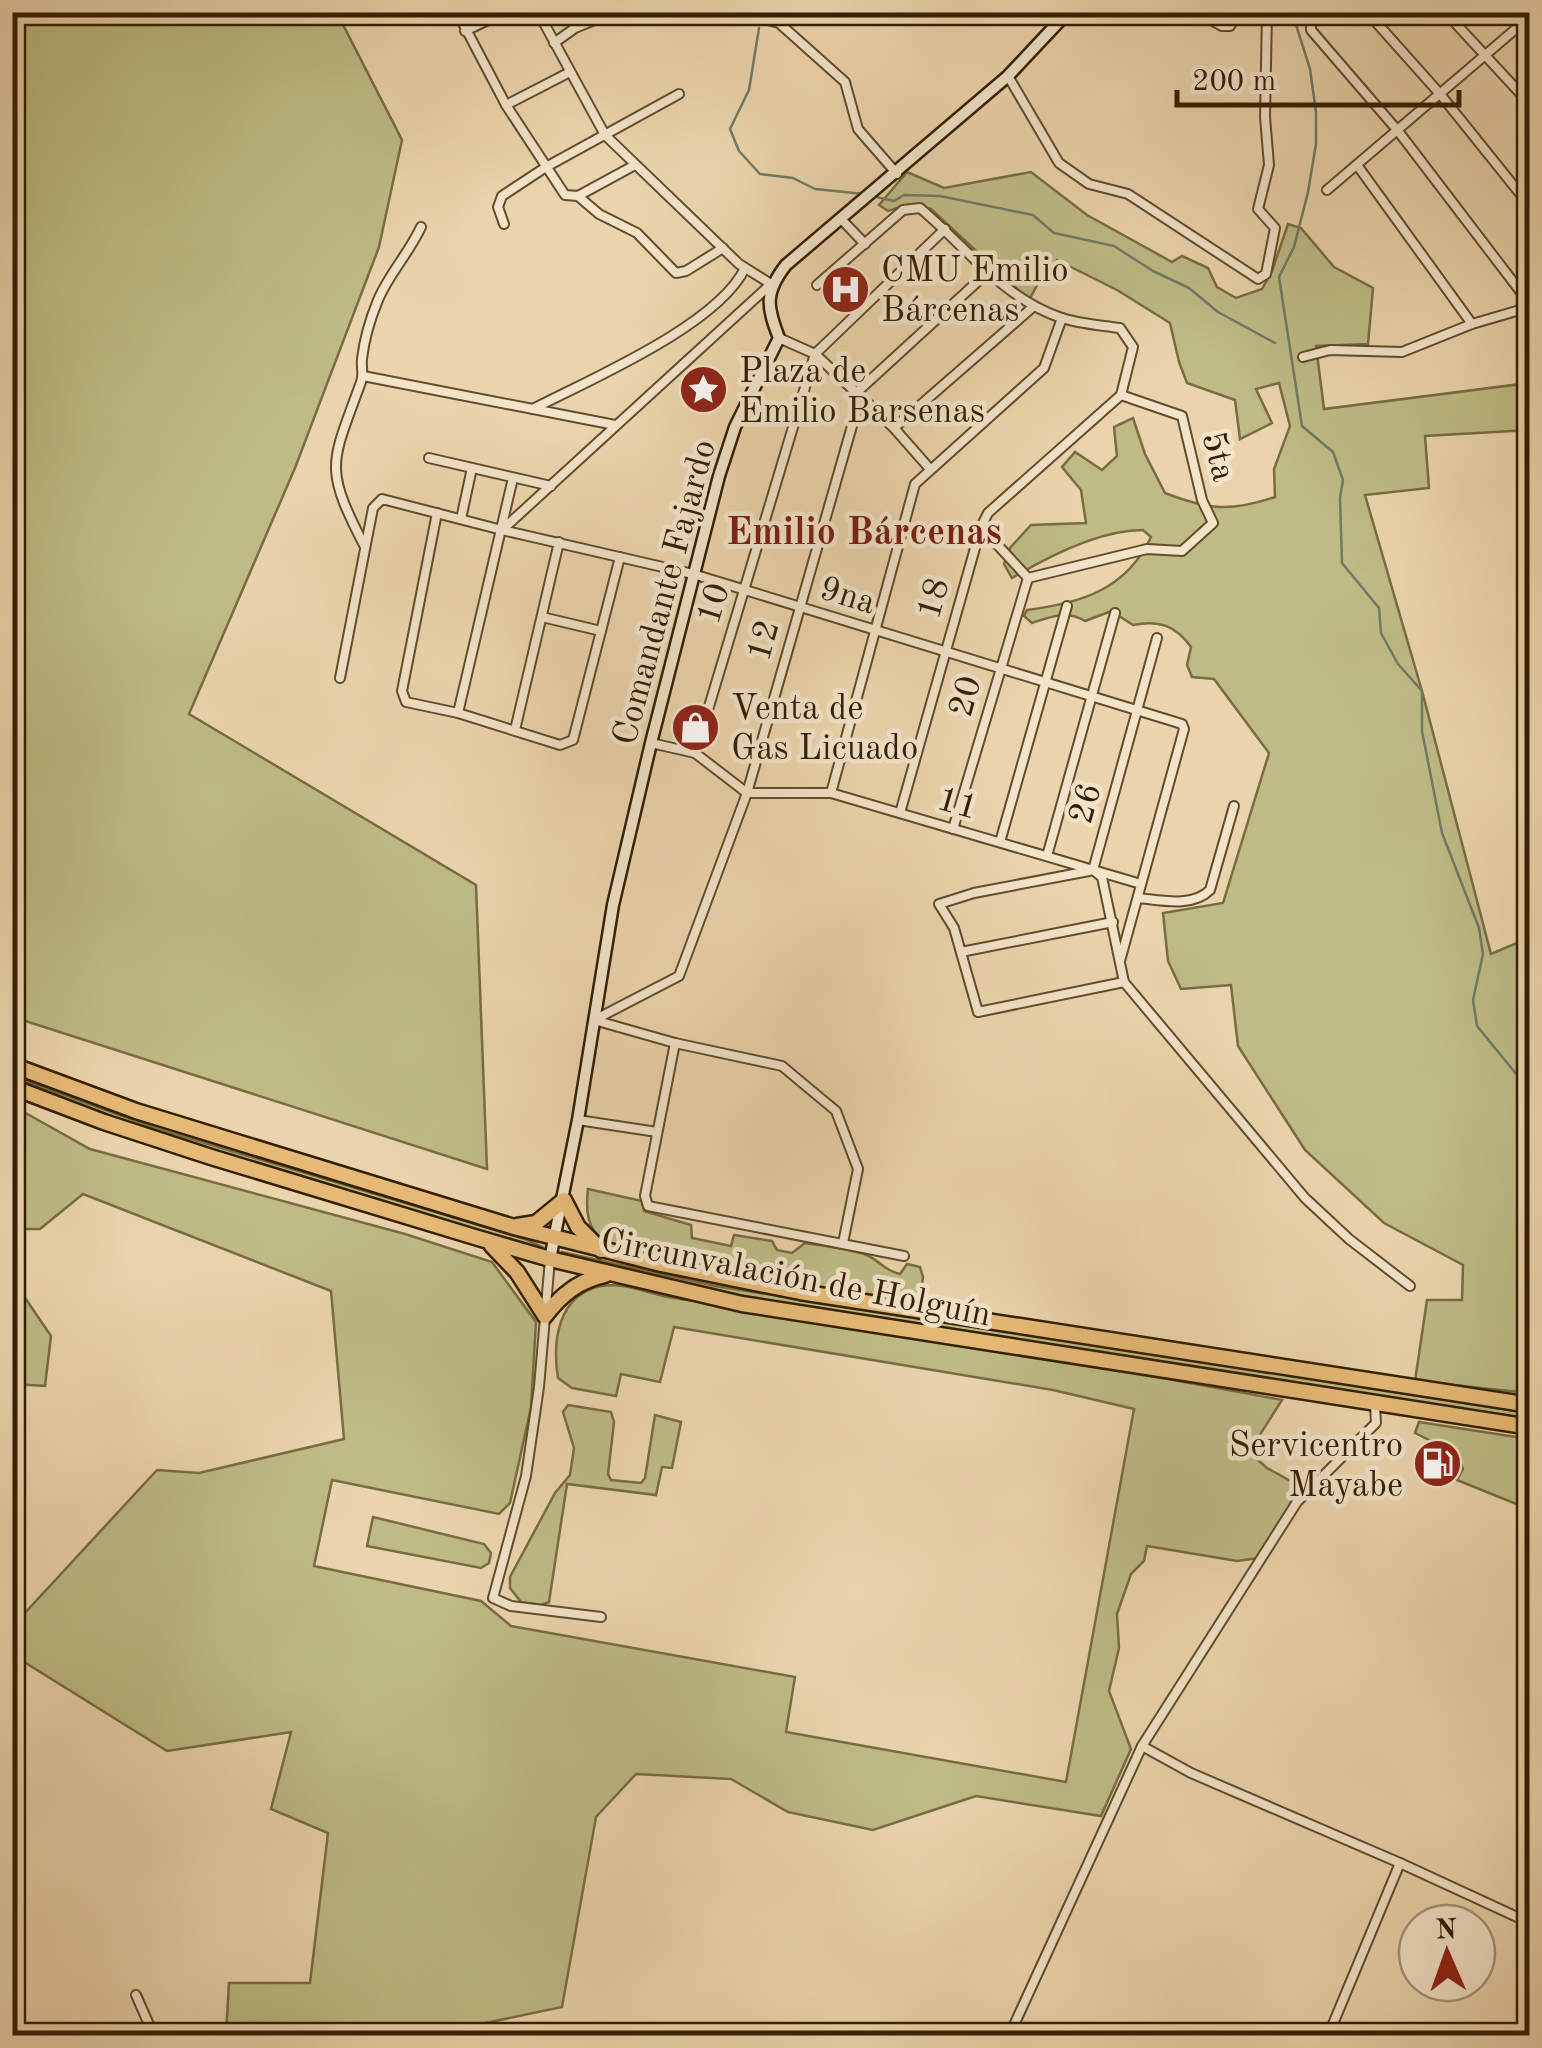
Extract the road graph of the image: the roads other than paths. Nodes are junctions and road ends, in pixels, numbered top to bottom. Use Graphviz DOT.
graph roads {
  1 [pos="457,12"];
  2 [pos="505,12"];
  3 [pos="538,12"];
  4 [pos="614,12"];
  5 [pos="738,12"];
  6 [pos="1068,12"];
  7 [pos="1196,12"];
  8 [pos="1238,12"];
  9 [pos="1267,12"];
  10 [pos="1322,12"];
  11 [pos="1367,12"];
  12 [pos="1445,12"];
  13 [pos="1523,12"];
  14 [pos="1530,22"];
  15 [pos="465,31"];
  16 [pos="554,44"];
  17 [pos="1486,54"];
  18 [pos="570,72"];
  19 [pos="1008,76"];
  20 [pos="679,94"];
  21 [pos="1440,94"];
  22 [pos="1530,104"];
  23 [pos="506,105"];
  24 [pos="1398,131"];
  25 [pos="605,135"];
  26 [pos="635,165"];
  27 [pos="1357,165"];
  28 [pos="546,167"];
  29 [pos="896,174"];
  30 [pos="1327,190"];
  31 [pos="578,196"];
  32 [pos="1530,206"];
  33 [pos="842,220"];
  34 [pos="504,224"];
  35 [pos="420,227"];
  36 [pos="945,229"];
  37 [pos="865,244"];
  38 [pos="722,248"];
  39 [pos="746,268"];
  40 [pos="988,272"];
  41 [pos="771,284"];
  42 [pos="818,285"];
  43 [pos="1530,305"];
  44 [pos="1034,306"];
  45 [pos="1062,318"];
  46 [pos="1472,324"];
  47 [pos="780,338"];
  48 [pos="814,354"];
  49 [pos="1303,358"];
  50 [pos="363,376"];
  51 [pos="856,393"];
  52 [pos="1121,394"];
  53 [pos="533,408"];
  54 [pos="615,425"];
  55 [pos="894,428"];
  56 [pos="429,458"];
  57 [pos="472,468"];
  58 [pos="930,469"];
  59 [pos="513,478"];
  60 [pos="551,486"];
  61 [pos="437,513"];
  62 [pos="461,519"];
  63 [pos="981,527"];
  64 [pos="502,530"];
  65 [pos="558,542"];
  66 [pos="365,548"];
  67 [pos="620,557"];
  68 [pos="693,574"];
  69 [pos="1028,578"];
  70 [pos="744,590"];
  71 [pos="1067,606"];
  72 [pos="800,608"];
  73 [pos="1115,613"];
  74 [pos="542,616"];
  75 [pos="874,630"];
  76 [pos="601,631"];
  77 [pos="1158,638"];
  78 [pos="944,652"];
  79 [pos="1000,668"];
  80 [pos="340,678"];
  81 [pos="1044,683"];
  82 [pos="1091,698"];
  83 [pos="1139,712"];
  84 [pos="458,713"];
  85 [pos="515,730"];
  86 [pos="651,743"];
  87 [pos="695,753"];
  88 [pos="747,792"];
  89 [pos="831,793"];
  90 [pos="1234,806"];
  91 [pos="900,813"];
  92 [pos="954,829"];
  93 [pos="1000,842"];
  94 [pos="1047,856"];
  95 [pos="1094,870"];
  96 [pos="1142,884"];
  97 [pos="1138,898"];
  98 [pos="1112,922"];
  99 [pos="961,952"];
  100 [pos="1120,962"];
  101 [pos="1124,982"];
  102 [pos="594,1020"];
  103 [pos="675,1044"];
  104 [pos="12,1065"];
  105 [pos="12,1087"];
  106 [pos="578,1120"];
  107 [pos="657,1132"];
  108 [pos="564,1200"];
  109 [pos="514,1227"];
  110 [pos="478,1238"];
  111 [pos="553,1238"];
  112 [pos="843,1243"];
  113 [pos="602,1250"];
  114 [pos="904,1256"];
  115 [pos="550,1259"];
  116 [pos="612,1274"];
  117 [pos="1410,1286"];
  118 [pos="544,1316"];
  119 [pos="1375,1405"];
  120 [pos="1530,1405"];
  121 [pos="1530,1427"];
  122 [pos="601,1617"];
  123 [pos="1142,1746"];
  124 [pos="1400,1863"];
  125 [pos="1530,1923"];
  126 [pos="136,1996"];
  127 [pos="1011,2033"];
  128 [pos="154,2036"];
  129 [pos="1025,2036"];
  130 [pos="1328,2036"];
  1 -- 15 [label="street"];
  2 -- 15 [label="street"];
  3 -- 16 [label="street"];
  4 -- 16 [label="street"];
  5 -- 29 [label="street"];
  6 -- 19 [label="street"];
  7 -- 8 [label="street"];
  9 -- 19 [label="street"];
  10 -- 24 [label="street"];
  11 -- 21 [label="street"];
  12 -- 17 [label="street"];
  13 -- 14 [label="street"];
  14 -- 17 [label="street"];
  15 -- 23 [label="street"];
  16 -- 18 [label="street"];
  17 -- 21 [label="street"];
  17 -- 22 [label="street"];
  18 -- 23 [label="street"];
  18 -- 25 [label="street"];
  19 -- 29 [label="street"];
  20 -- 25 [label="street"];
  21 -- 24 [label="street"];
  21 -- 32 [label="street"];
  23 -- 28 [label="street"];
  24 -- 27 [label="street"];
  24 -- 43 [label="street"];
  25 -- 26 [label="street"];
  25 -- 28 [label="street"];
  26 -- 31 [label="street"];
  26 -- 38 [label="street"];
  27 -- 30 [label="street"];
  27 -- 46 [label="street"];
  28 -- 31 [label="street"];
  28 -- 34 [label="street"];
  29 -- 33 [label="street"];
  31 -- 38 [label="street"];
  33 -- 37 [label="street"];
  33 -- 41 [label="street"];
  35 -- 50 [label="street"];
  36 -- 37 [label="street"];
  36 -- 40 [label="street"];
  36 -- 48 [label="street, 10"];
  37 -- 42 [label="street"];
  38 -- 39 [label="street"];
  39 -- 41 [label="street"];
  39 -- 53 [label="street"];
  40 -- 44 [label="street"];
  40 -- 51 [label="street"];
  41 -- 47 [label="street"];
  41 -- 54 [label="street"];
  43 -- 46 [label="street"];
  44 -- 45 [label="street"];
  44 -- 55 [label="street"];
  45 -- 52 [label="street"];
  45 -- 58 [label="street"];
  46 -- 49 [label="street"];
  47 -- 48 [label="street"];
  47 -- 68 [label="street, Comandante Fajardo"];
  48 -- 51 [label="street"];
  48 -- 70 [label="street, 10"];
  50 -- 53 [label="street"];
  50 -- 66 [label="street"];
  51 -- 55 [label="street"];
  51 -- 72 [label="street, 12"];
  52 -- 63 [label="street, 18"];
  52 -- 69 [label="street, 5ta"];
  53 -- 54 [label="street"];
  54 -- 60 [label="street"];
  55 -- 58 [label="street"];
  56 -- 57 [label="street"];
  57 -- 59 [label="street"];
  57 -- 62 [label="street"];
  58 -- 75 [label="street"];
  59 -- 60 [label="street"];
  59 -- 64 [label="street"];
  60 -- 64 [label="street"];
  61 -- 62 [label="street, 9na"];
  61 -- 66 [label="street, 9na"];
  61 -- 84 [label="street"];
  62 -- 64 [label="street, 9na"];
  63 -- 69 [label="street"];
  63 -- 78 [label="street, 18"];
  64 -- 65 [label="street, 9na"];
  64 -- 84 [label="street"];
  65 -- 67 [label="street, 9na"];
  65 -- 74 [label="street"];
  66 -- 80 [label="street"];
  67 -- 68 [label="street, 9na"];
  67 -- 76 [label="street"];
  68 -- 70 [label="street, 9na"];
  68 -- 86 [label="street, Comandante Fajardo"];
  69 -- 79 [label="street, 20"];
  70 -- 72 [label="street, 9na"];
  70 -- 87 [label="street, 10"];
  71 -- 81 [label="street"];
  72 -- 75 [label="street, 9na"];
  72 -- 88 [label="street, 12"];
  73 -- 82 [label="street"];
  74 -- 76 [label="street"];
  74 -- 85 [label="street"];
  75 -- 78 [label="street, 9na"];
  75 -- 89 [label="street"];
  76 -- 85 [label="street"];
  77 -- 83 [label="street, 26"];
  78 -- 79 [label="street, 9na"];
  78 -- 91 [label="street, 18"];
  79 -- 81 [label="street, 9na"];
  79 -- 92 [label="street, 20"];
  81 -- 82 [label="street, 9na"];
  81 -- 93 [label="street"];
  82 -- 83 [label="street, 9na"];
  82 -- 94 [label="street"];
  83 -- 95 [label="street, 26"];
  83 -- 96 [label="street, 9na"];
  84 -- 85 [label="street"];
  86 -- 87 [label="street"];
  86 -- 102 [label="street, Comandante Fajardo"];
  87 -- 88 [label="street"];
  88 -- 89 [label="street, 11"];
  88 -- 102 [label="street, 12"];
  89 -- 91 [label="street, 11"];
  90 -- 97 [label="street"];
  91 -- 92 [label="street, 11"];
  92 -- 93 [label="street, 11"];
  93 -- 94 [label="street, 11"];
  94 -- 95 [label="street, 11"];
  95 -- 96 [label="street, 11"];
  95 -- 98 [label="street, 26"];
  95 -- 99 [label="street"];
  96 -- 97 [label="street"];
  97 -- 100 [label="street"];
  98 -- 99 [label="street"];
  98 -- 100 [label="street, 26"];
  99 -- 101 [label="street"];
  100 -- 101 [label="street, 26"];
  101 -- 117 [label="street"];
  102 -- 103 [label="street"];
  102 -- 106 [label="street, Comandante Fajardo"];
  103 -- 107 [label="street"];
  103 -- 112 [label="street"];
  104 -- 109 [label="highway, Circunvalación de Holguín"];
  105 -- 110 [label="highway, Circunvalación de Holguín"];
  106 -- 107 [label="street"];
  106 -- 108 [label="street, Comandante Fajardo"];
  107 -- 112 [label="street"];
  108 -- 109 [label="highway"];
  108 -- 111 [label="street, Comandante Fajardo"];
  108 -- 113 [label="highway"];
  109 -- 111 [label="highway, Circunvalación de Holguín"];
  110 -- 115 [label="highway, Circunvalación de Holguín"];
  110 -- 118 [label="highway"];
  111 -- 113 [label="highway, Circunvalación de Holguín"];
  111 -- 115 [label="street, Comandante Fajardo"];
  112 -- 114 [label="street"];
  113 -- 120 [label="highway, Circunvalación de Holguín"];
  115 -- 116 [label="highway, Circunvalación de Holguín"];
  115 -- 118 [label="street"];
  116 -- 118 [label="highway"];
  116 -- 119 [label="highway, Circunvalación de Holguín"];
  118 -- 122 [label="street"];
  119 -- 121 [label="highway, Circunvalación de Holguín"];
  119 -- 123 [label="street"];
  123 -- 124 [label="street"];
  123 -- 127 [label="street"];
  124 -- 125 [label="street"];
  124 -- 130 [label="street"];
  126 -- 128 [label="street"];
  127 -- 129 [label="street"];
}
